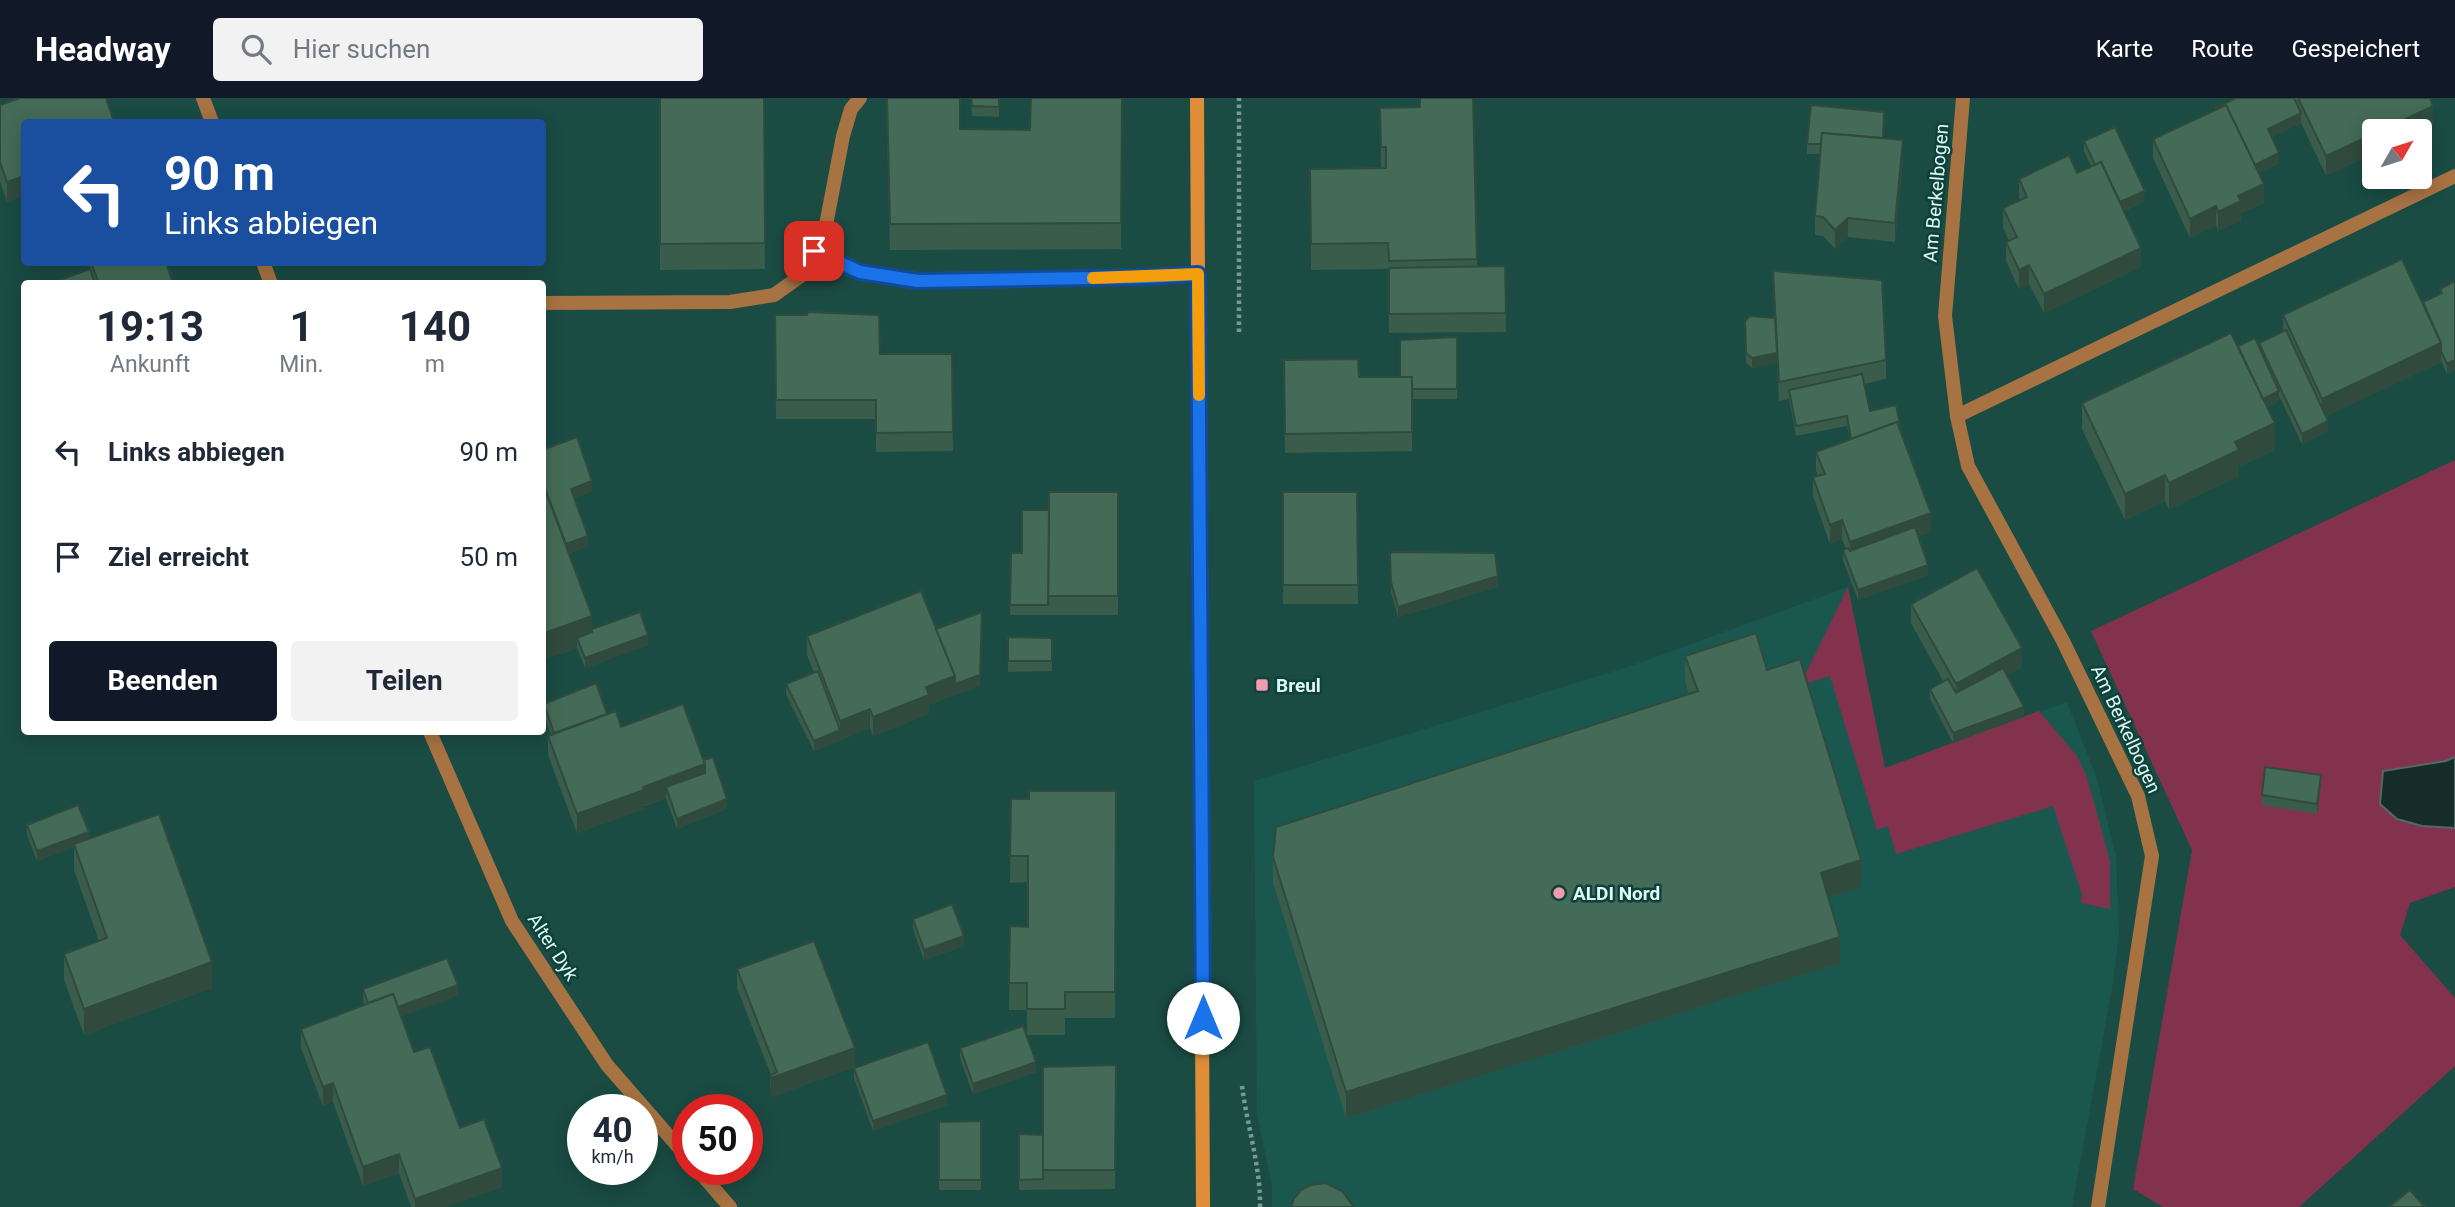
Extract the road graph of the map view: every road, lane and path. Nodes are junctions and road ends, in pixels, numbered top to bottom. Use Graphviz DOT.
graph roads {
  1 [pos="203,98"];
  2 [pos="860,98"];
  3 [pos="1197,98"];
  4 [pos="1963,98"];
  5 [pos="211,119"];
  6 [pos="2455,176"];
  7 [pos="814,251"];
  8 [pos="1198,274"];
  9 [pos="546,303"];
  10 [pos="1957,416"];
  11 [pos="431,735"];
  12 [pos="672,1140"];
  13 [pos="711,1185"];
  14 [pos="730,1207"];
  15 [pos="1203,1207"];
  16 [pos="2098,1207"];
  1 -- 5 [label="street"];
  2 -- 7 [label="street"];
  3 -- 8 [label="main road"];
  4 -- 10 [label="street, Am Berkelbogen"];
  6 -- 10 [label="street"];
  7 -- 8 [label="street"];
  7 -- 9 [label="street"];
  8 -- 15 [label="main road"];
  10 -- 16 [label="street, Am Berkelbogen"];
  11 -- 12 [label="street, Alter Dyk"];
  13 -- 14 [label="street"];
}
